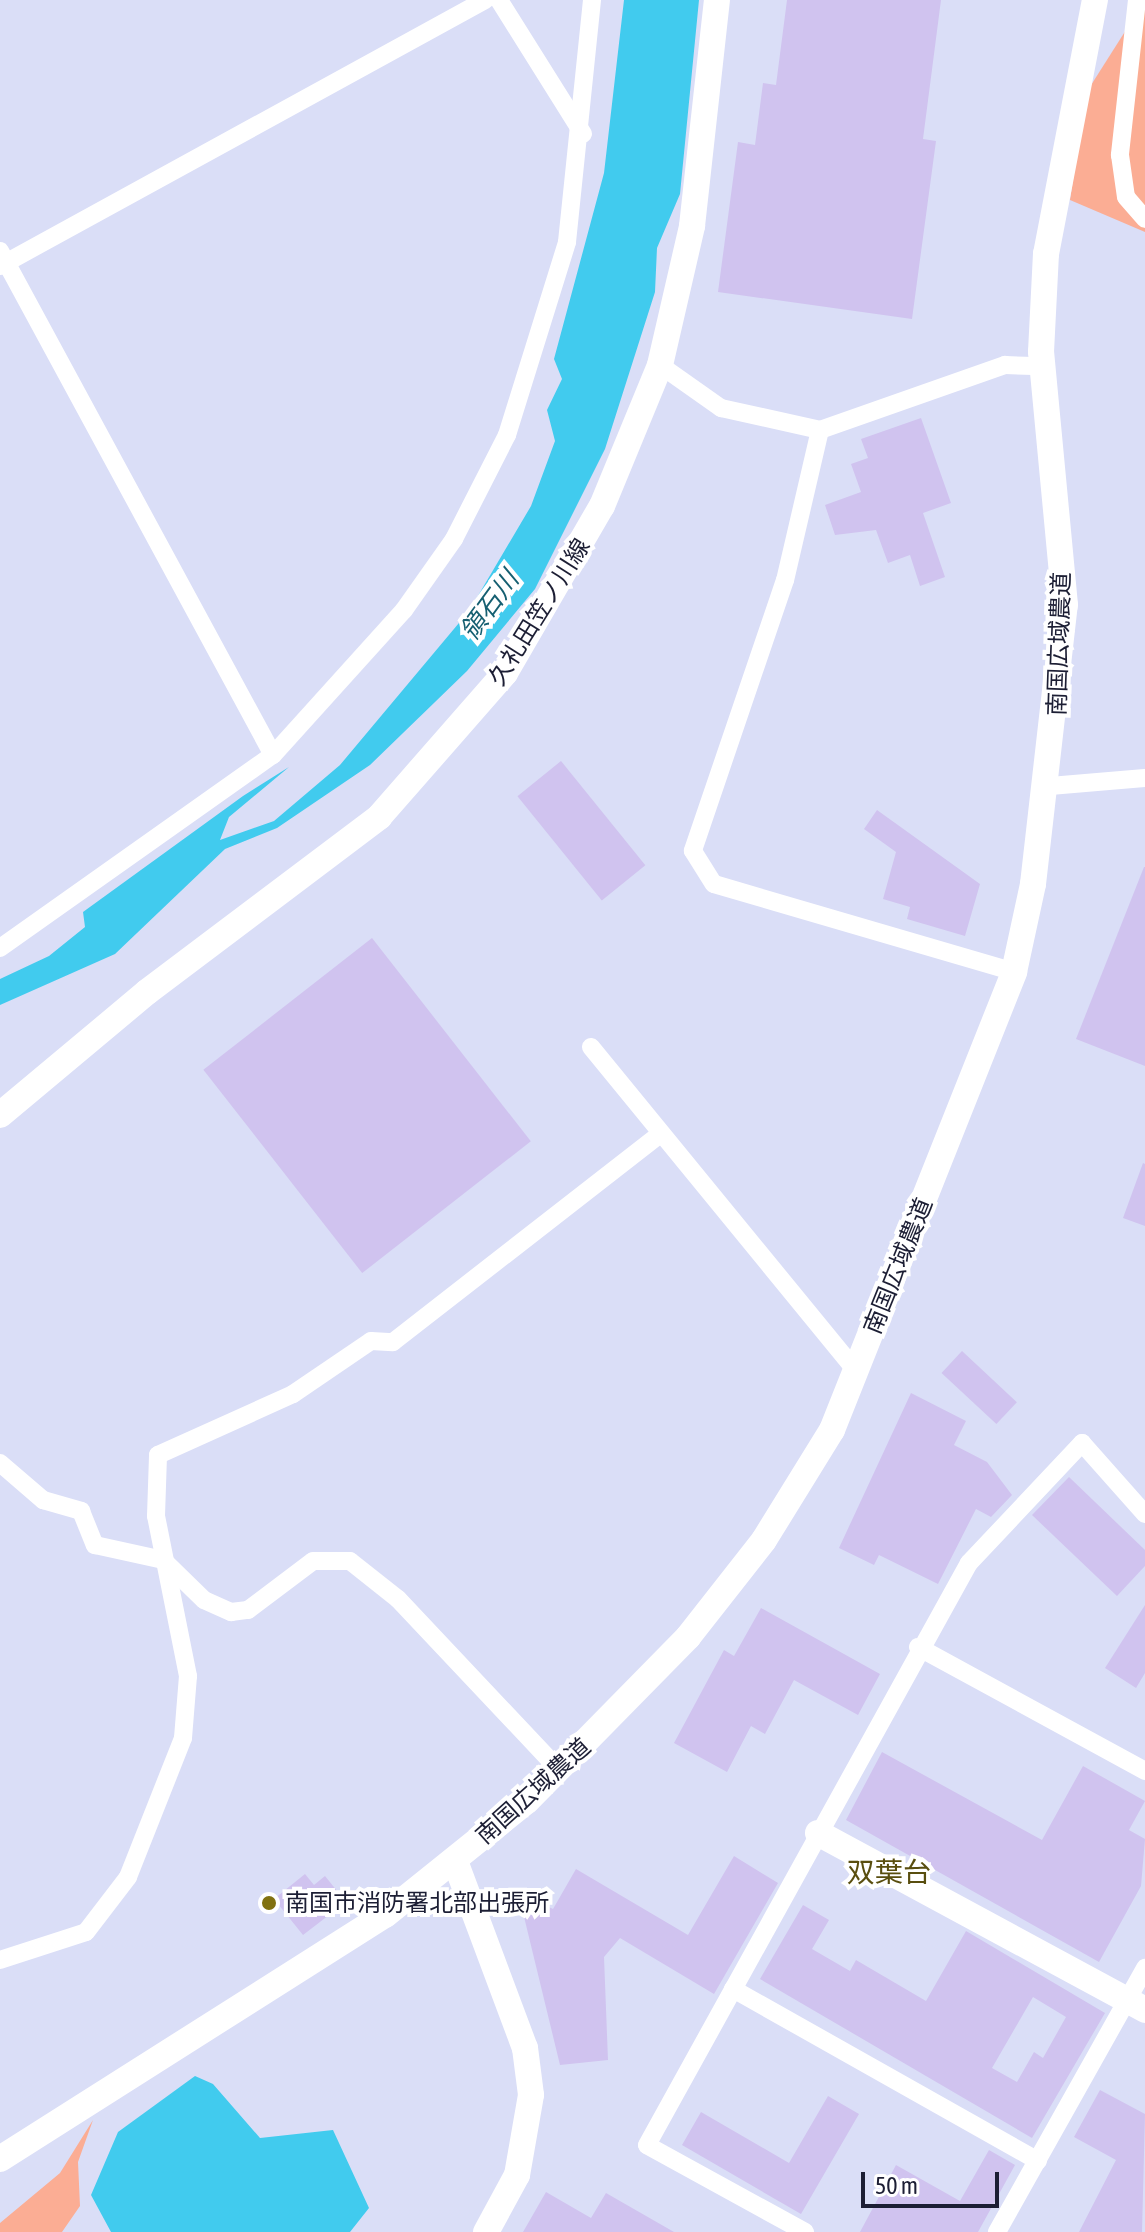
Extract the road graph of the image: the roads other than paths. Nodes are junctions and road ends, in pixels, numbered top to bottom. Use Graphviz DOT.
graph roads {
  1 [pos="485,0"];
  2 [pos="499,0"];
  3 [pos="592,0"];
  4 [pos="717,0"];
  5 [pos="1095,0"];
  6 [pos="1137,0"];
  7 [pos="583,134"];
  8 [pos="1145,219"];
  9 [pos="2,260"];
  10 [pos="660,365"];
  11 [pos="1043,366"];
  12 [pos="820,430"];
  13 [pos="273,755"];
  14 [pos="1145,778"];
  15 [pos="1050,786"];
  16 [pos="0,948"];
  17 [pos="1014,972"];
  18 [pos="591,1047"];
  19 [pos="0,1115"];
  20 [pos="660,1134"];
  21 [pos="856,1371"];
  22 [pos="0,1463"];
  23 [pos="1145,1514"];
  24 [pos="163,1560"];
  25 [pos="918,1647"];
  26 [pos="560,1771"];
  27 [pos="1145,1771"];
  28 [pos="818,1833"];
  29 [pos="455,1861"];
  30 [pos="0,1960"];
  31 [pos="1145,1968"];
  32 [pos="733,1989"];
  33 [pos="1136,2006"];
  34 [pos="0,2159"];
  35 [pos="1038,2161"];
  36 [pos="802,2231"];
  37 [pos="486,2232"];
  38 [pos="997,2232"];
  1 -- 9 [label="street"];
  2 -- 7 [label="street"];
  3 -- 7 [label="street"];
  4 -- 10 [label="street, 久礼田笠ノ川線"];
  5 -- 11 [label="street, 南国広域農道"];
  6 -- 8 [label="street"];
  7 -- 13 [label="street"];
  9 -- 13 [label="street"];
  10 -- 12 [label="street"];
  10 -- 19 [label="street, 久礼田笠ノ川線"];
  11 -- 12 [label="street"];
  11 -- 15 [label="street, 南国広域農道"];
  12 -- 17 [label="street"];
  13 -- 16 [label="street"];
  14 -- 15 [label="street"];
  15 -- 17 [label="street, 南国広域農道"];
  17 -- 21 [label="street, 南国広域農道"];
  18 -- 20 [label="street"];
  20 -- 21 [label="street"];
  20 -- 24 [label="street"];
  21 -- 26 [label="street, 南国広域農道"];
  22 -- 24 [label="street"];
  23 -- 25 [label="street"];
  24 -- 26 [label="street"];
  24 -- 30 [label="street"];
  25 -- 27 [label="street"];
  25 -- 28 [label="street"];
  26 -- 29 [label="street, 南国広域農道"];
  28 -- 32 [label="street"];
  28 -- 33 [label="street"];
  29 -- 34 [label="street, 南国広域農道"];
  29 -- 37 [label="street"];
  31 -- 33 [label="street"];
  32 -- 35 [label="street"];
  32 -- 36 [label="street"];
  33 -- 35 [label="street"];
  35 -- 38 [label="street"];
}
